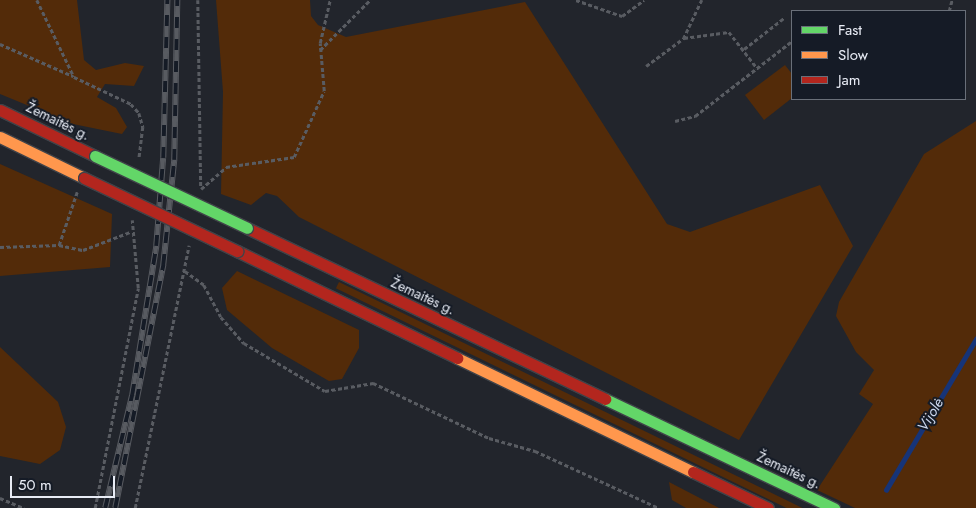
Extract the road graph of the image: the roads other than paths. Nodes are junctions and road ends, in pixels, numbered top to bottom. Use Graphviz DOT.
graph roads {
  1 [pos="0,110"];
  2 [pos="0,137"];
  3 [pos="768,508"];
  4 [pos="834,508"];
  1 -- 4 [label="main road, Žemaitės g., bridge"];
  2 -- 3 [label="main road, bridge"];
}
